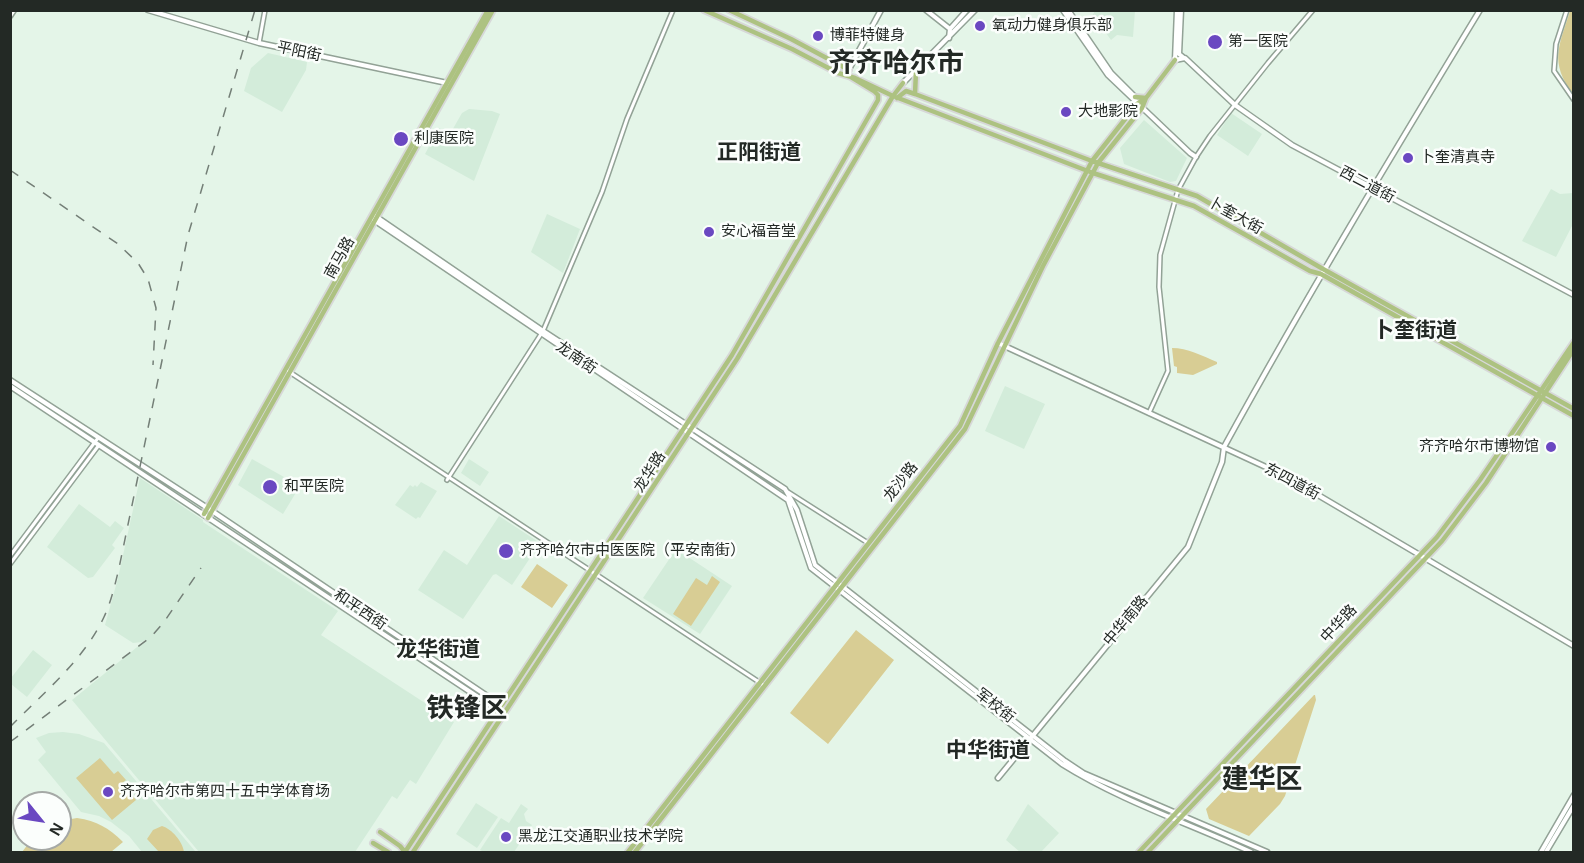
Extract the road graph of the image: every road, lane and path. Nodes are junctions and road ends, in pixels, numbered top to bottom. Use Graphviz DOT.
graph roads {
  1 [pos="14,10"];
  2 [pos="148,10"];
  3 [pos="265,10"];
  4 [pos="488,10"];
  5 [pos="493,10"];
  6 [pos="673,10"];
  7 [pos="704,10"];
  8 [pos="729,10"];
  9 [pos="881,10"];
  10 [pos="926,10"];
  11 [pos="967,10"];
  12 [pos="975,10"];
  13 [pos="1063,10"];
  14 [pos="1068,10"];
  15 [pos="1179,10"];
  16 [pos="1313,10"];
  17 [pos="1480,10"];
  18 [pos="1566,10"];
  19 [pos="10,16"];
  20 [pos="950,29"];
  21 [pos="949,39"];
  22 [pos="259,43"];
  23 [pos="1185,58"];
  24 [pos="1175,60"];
  25 [pos="916,71"];
  26 [pos="848,72"];
  27 [pos="903,83"];
  28 [pos="449,84"];
  29 [pos="915,94"];
  30 [pos="895,97"];
  31 [pos="1136,97"];
  32 [pos="1146,98"];
  33 [pos="1574,100"];
  34 [pos="1137,104"];
  35 [pos="1235,105"];
  36 [pos="1142,108"];
  37 [pos="1196,157"];
  38 [pos="1095,162"];
  39 [pos="1090,172"];
  40 [pos="1372,188"];
  41 [pos="1178,190"];
  42 [pos="1175,200"];
  43 [pos="374,218"];
  44 [pos="1322,272"];
  45 [pos="1574,295"];
  46 [pos="542,333"];
  47 [pos="1574,342"];
  48 [pos="998,343"];
  49 [pos="1003,345"];
  50 [pos="1574,349"];
  51 [pos="288,371"];
  52 [pos="10,380"];
  53 [pos="10,386"];
  54 [pos="1542,395"];
  55 [pos="1574,409"];
  56 [pos="1149,413"];
  57 [pos="1574,416"];
  58 [pos="685,426"];
  59 [pos="691,430"];
  60 [pos="100,439"];
  61 [pos="96,444"];
  62 [pos="1224,447"];
  63 [pos="448,479"];
  64 [pos="787,492"];
  65 [pos="783,496"];
  66 [pos="210,509"];
  67 [pos="817,511"];
  68 [pos="206,516"];
  69 [pos="868,543"];
  70 [pos="10,556"];
  71 [pos="1422,557"];
  72 [pos="10,564"];
  73 [pos="590,571"];
  74 [pos="596,575"];
  75 [pos="837,586"];
  76 [pos="1574,646"];
  77 [pos="763,684"];
  78 [pos="500,708"];
  79 [pos="506,712"];
  80 [pos="1031,737"];
  81 [pos="998,778"];
  82 [pos="1574,795"];
  83 [pos="1574,805"];
  84 [pos="1176,813"];
  85 [pos="1183,815"];
  86 [pos="1170,819"];
  87 [pos="1177,821"];
  88 [pos="380,832"];
  89 [pos="373,843"];
  90 [pos="388,852"];
  91 [pos="405,852"];
  92 [pos="413,852"];
  93 [pos="628,852"];
  94 [pos="635,852"];
  95 [pos="1139,852"];
  96 [pos="1148,852"];
  97 [pos="1251,852"];
  98 [pos="1267,852"];
  99 [pos="1541,852"];
  100 [pos="1546,852"];
  1 -- 19 [label="main road"];
  2 -- 22 [label="main road, 平阳街"];
  3 -- 22 [label="street"];
  4 -- 28 [label="main road, 南马路"];
  5 -- 28 [label="main road, 南马路"];
  6 -- 46 [label="street"];
  7 -- 26 [label="main road"];
  8 -- 26 [label="main road"];
  9 -- 26 [label="main road"];
  10 -- 20 [label="main road"];
  11 -- 20 [label="main road"];
  12 -- 21 [label="main road"];
  13 -- 34 [label="main road"];
  14 -- 31 [label="main road"];
  15 -- 23 [label="main road"];
  15 -- 24 [label="main road"];
  16 -- 35 [label="street"];
  17 -- 40 [label="main road, 中华南路"];
  18 -- 33 [label="street"];
  20 -- 21 [label="main road"];
  21 -- 25 [label="main road"];
  22 -- 28 [label="main road, 平阳街"];
  23 -- 24 [label="main road"];
  23 -- 35 [label="main road, 西二道街"];
  24 -- 32 [label="main road, 龙沙路"];
  25 -- 27 [label="main road"];
  25 -- 29 [label="main road"];
  26 -- 30 [label="main road"];
  26 -- 58 [label="main road, 龙华路"];
  27 -- 30 [label="main road, 龙华路"];
  28 -- 43 [label="main road, 南马路"];
  29 -- 30 [label="main road"];
  29 -- 38 [label="main road, 卜奎大街"];
  30 -- 39 [label="main road, 卜奎大街"];
  30 -- 59 [label="main road, 龙华路"];
  31 -- 32 [label="main road"];
  32 -- 34 [label="main road, 龙沙路"];
  32 -- 36 [label="main road, 龙沙路"];
  34 -- 36 [label="main road"];
  34 -- 38 [label="main road, 龙沙路"];
  35 -- 37 [label="street"];
  35 -- 40 [label="main road, 西二道街"];
  36 -- 37 [label="main road"];
  36 -- 38 [label="main road, 龙沙路"];
  37 -- 41 [label="street"];
  38 -- 39 [label="main road, 龙沙路"];
  38 -- 41 [label="main road, 卜奎大街"];
  39 -- 42 [label="main road, 卜奎大街"];
  39 -- 48 [label="main road, 龙沙路"];
  39 -- 49 [label="main road, 龙沙路"];
  40 -- 44 [label="main road, 中华南路"];
  40 -- 45 [label="main road, 西二道街"];
  41 -- 42 [label="street"];
  41 -- 44 [label="main road, 卜奎大街"];
  42 -- 44 [label="main road, 卜奎大街"];
  42 -- 56 [label="street"];
  43 -- 46 [label="main road, 龙南街"];
  43 -- 51 [label="main road, 南马路"];
  44 -- 54 [label="main road, 卜奎大街"];
  44 -- 62 [label="main road, 中华南路"];
  46 -- 58 [label="main road, 龙南街"];
  46 -- 63 [label="street"];
  47 -- 54 [label="main road"];
  48 -- 49 [label="main road, 东四道街"];
  48 -- 69 [label="main road, 龙沙路"];
  49 -- 56 [label="main road, 东四道街"];
  49 -- 75 [label="main road, 龙沙路"];
  50 -- 54 [label="main road"];
  51 -- 63 [label="street"];
  51 -- 66 [label="main road, 南马路"];
  52 -- 60 [label="main road, 和平西街"];
  53 -- 61 [label="main road, 和平西街"];
  54 -- 55 [label="main road"];
  54 -- 57 [label="main road"];
  54 -- 71 [label="main road, 中华路"];
  56 -- 62 [label="main road, 东四道街"];
  58 -- 59 [label="main road, 龙南街"];
  58 -- 73 [label="main road, 龙华路"];
  59 -- 64 [label="main road, 龙南街"];
  59 -- 65 [label="main road, 龙南街"];
  59 -- 74 [label="main road, 龙华路"];
  60 -- 61 [label="street"];
  60 -- 66 [label="main road, 和平西街"];
  61 -- 68 [label="main road, 和平西街"];
  61 -- 70 [label="street"];
  61 -- 72 [label="street"];
  62 -- 71 [label="main road, 东四道街"];
  62 -- 80 [label="main road, 中华南路"];
  63 -- 73 [label="street"];
  64 -- 67 [label="street"];
  64 -- 69 [label="street"];
  64 -- 75 [label="main road, 军校街"];
  65 -- 75 [label="main road, 军校街"];
  66 -- 68 [label="main road, 南马路"];
  66 -- 78 [label="main road, 和平西街"];
  68 -- 78 [label="main road, 和平西街"];
  69 -- 75 [label="main road, 龙沙路"];
  71 -- 76 [label="main road, 东四道街"];
  71 -- 84 [label="main road, 中华路"];
  71 -- 85 [label="main road, 中华路"];
  73 -- 74 [label="street"];
  73 -- 78 [label="main road, 龙华路"];
  74 -- 77 [label="street"];
  74 -- 79 [label="main road, 龙华路"];
  75 -- 77 [label="main road, 龙沙路"];
  75 -- 80 [label="main road, 军校街"];
  77 -- 93 [label="main road, 龙沙路"];
  77 -- 94 [label="main road, 龙沙路"];
  78 -- 79 [label="main road, 和平西街"];
  78 -- 91 [label="main road, 龙华路"];
  79 -- 92 [label="main road, 龙华路"];
  80 -- 81 [label="main road, 中华南路"];
  80 -- 84 [label="main road, 军校街"];
  80 -- 86 [label="main road, 军校街"];
  82 -- 99 [label="main road"];
  83 -- 100 [label="main road"];
  84 -- 85 [label="main road, 军校街"];
  84 -- 86 [label="main road, 中华路"];
  85 -- 87 [label="main road, 中华路"];
  85 -- 98 [label="main road, 军校街"];
  86 -- 87 [label="main road, 军校街"];
  86 -- 95 [label="main road, 中华路"];
  87 -- 96 [label="main road, 中华路"];
  87 -- 97 [label="main road, 军校街"];
  88 -- 91 [label="main road"];
  89 -- 90 [label="main road"];
}
